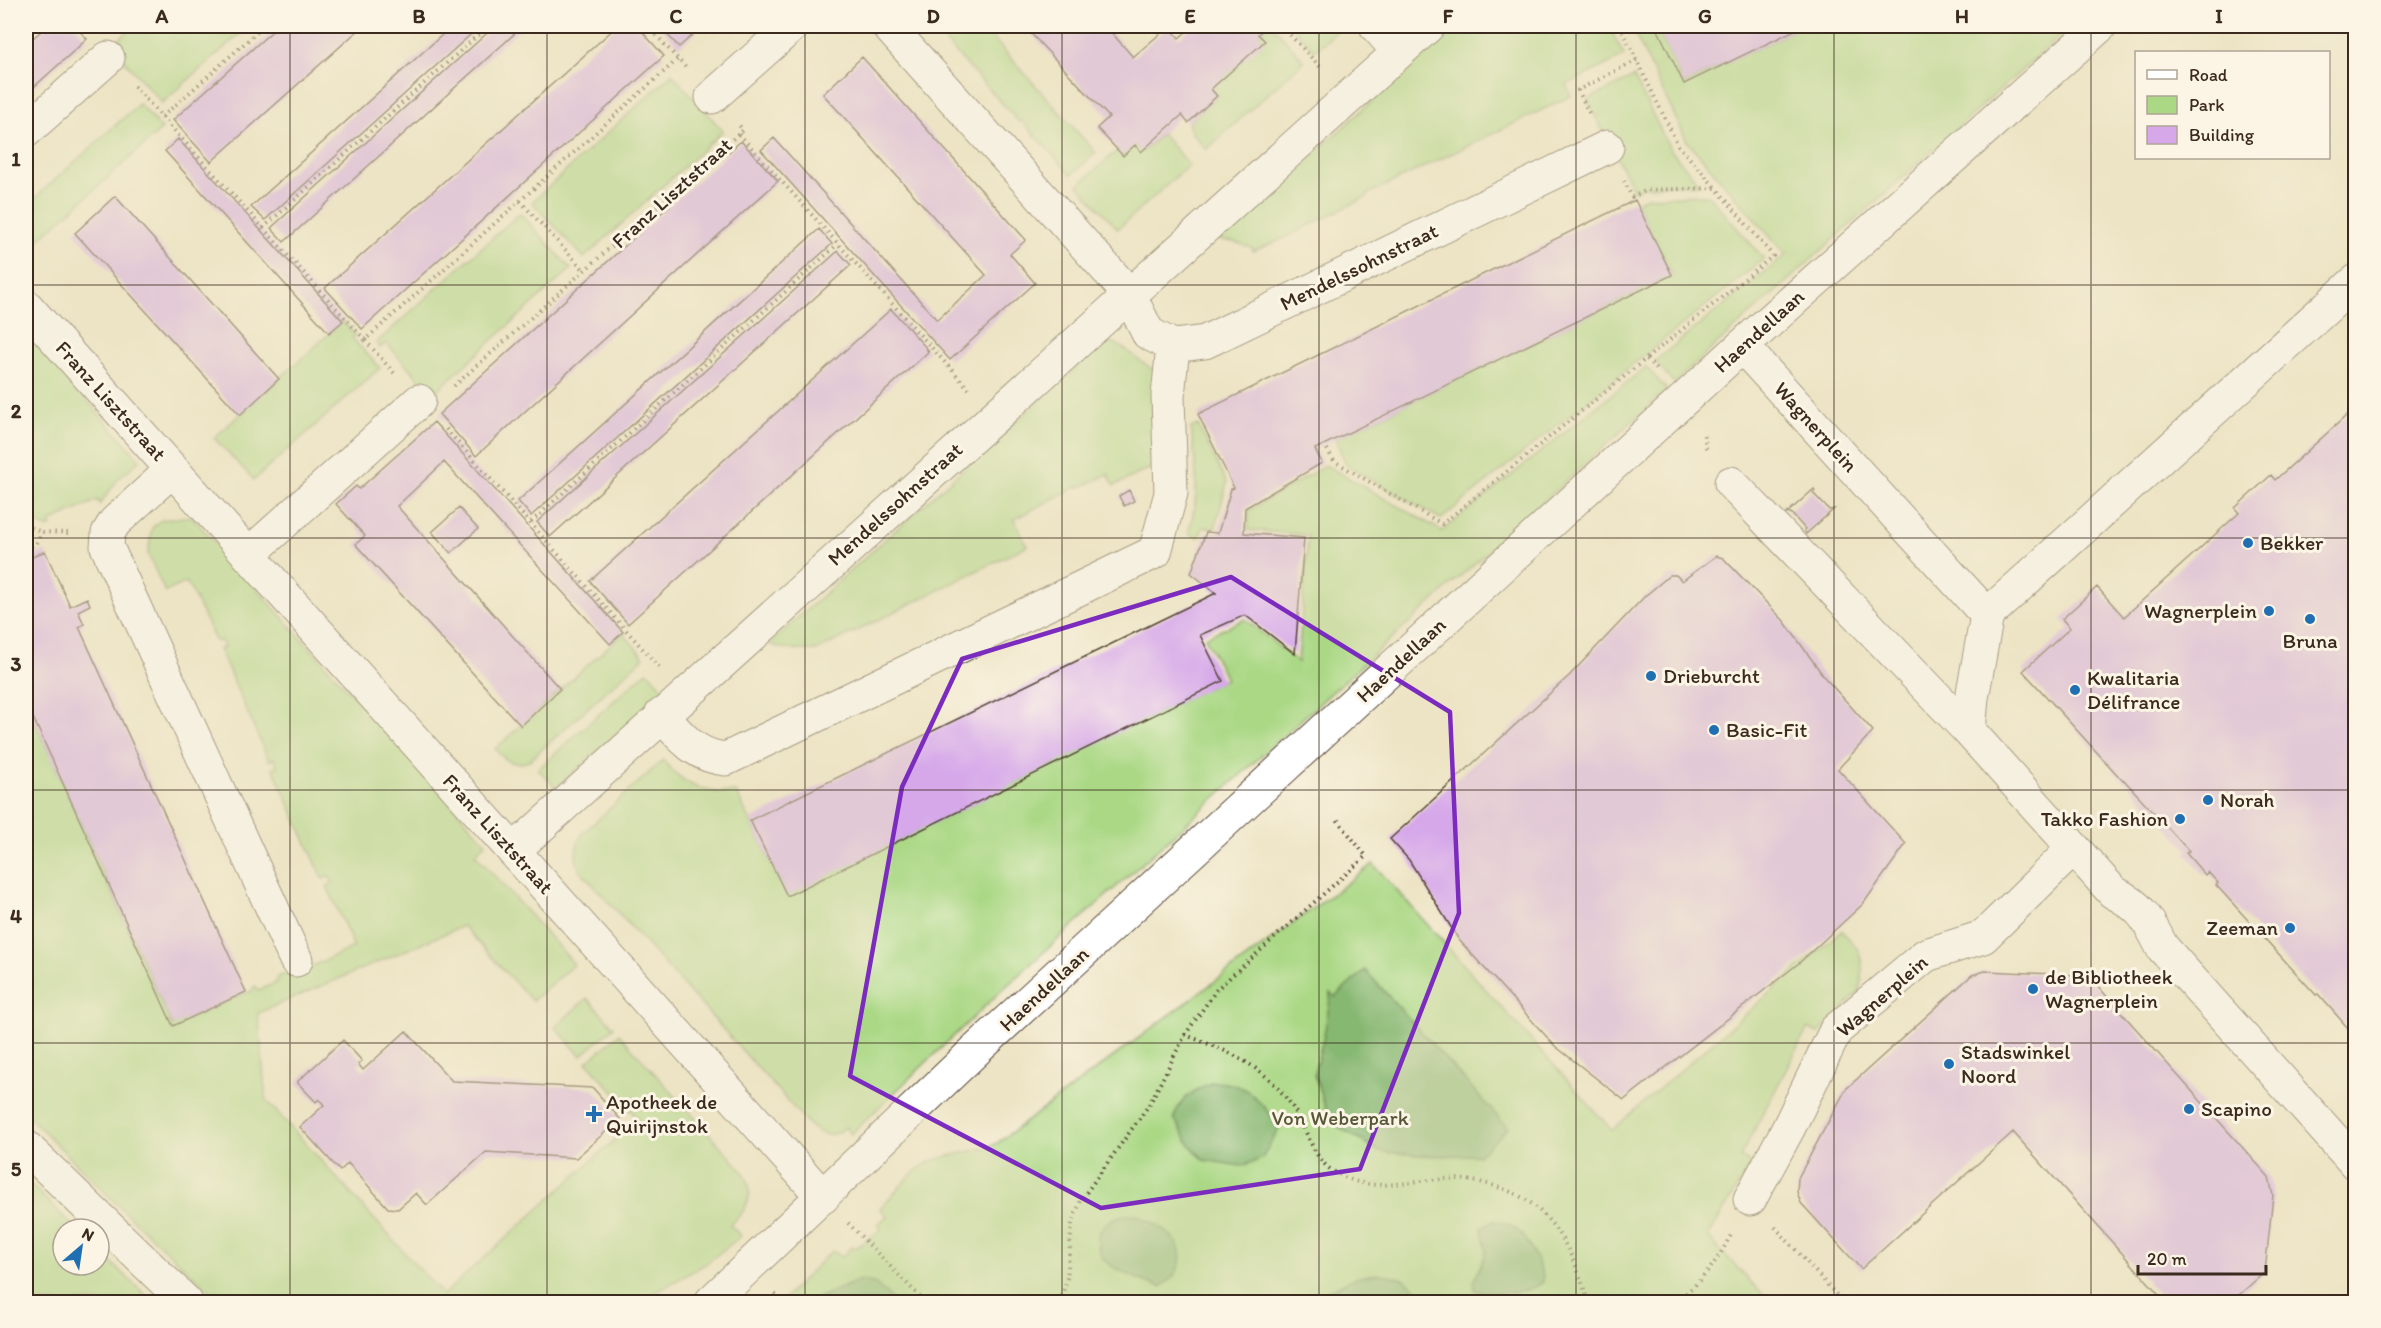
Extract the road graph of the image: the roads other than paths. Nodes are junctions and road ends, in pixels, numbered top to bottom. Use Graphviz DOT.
graph roads {
  1 [pos="792,26"];
  2 [pos="888,26"];
  3 [pos="1376,26"];
  4 [pos="1428,26"];
  5 [pos="2100,26"];
  6 [pos="1399,52"];
  7 [pos="108,58"];
  8 [pos="712,97"];
  9 [pos="26,130"];
  10 [pos="1606,147"];
  11 [pos="2355,281"];
  12 [pos="1130,294"];
  13 [pos="26,306"];
  14 [pos="1173,346"];
  15 [pos="1742,346"];
  16 [pos="423,405"];
  17 [pos="172,470"];
  18 [pos="1731,483"];
  19 [pos="248,555"];
  20 [pos="1987,615"];
  21 [pos="672,705"];
  22 [pos="1970,731"];
  23 [pos="2074,848"];
  24 [pos="513,851"];
  25 [pos="296,960"];
  26 [pos="26,1147"];
  27 [pos="2355,1164"];
  28 [pos="823,1197"];
  29 [pos="1750,1199"];
  30 [pos="186,1302"];
  31 [pos="711,1302"];
  1 -- 8 [label="street"];
  2 -- 12 [label="street"];
  3 -- 6 [label="street"];
  4 -- 6 [label="street, Mendelssohnstraat"];
  5 -- 15 [label="street, Haendellaan"];
  6 -- 12 [label="street, Mendelssohnstraat"];
  7 -- 9 [label="street"];
  10 -- 14 [label="street, Mendelssohnstraat"];
  11 -- 20 [label="street"];
  12 -- 14 [label="street"];
  12 -- 21 [label="street, Mendelssohnstraat"];
  13 -- 17 [label="street, Franz Lisztstraat"];
  14 -- 21 [label="street"];
  15 -- 20 [label="street, Wagnerplein"];
  15 -- 28 [label="street, Haendellaan"];
  16 -- 19 [label="street"];
  17 -- 19 [label="street, Franz Lisztstraat"];
  17 -- 25 [label="street, Franz Lisztstraat"];
  18 -- 22 [label="street"];
  19 -- 24 [label="street, Franz Lisztstraat"];
  20 -- 22 [label="street"];
  21 -- 24 [label="street, Mendelssohnstraat"];
  22 -- 23 [label="street"];
  23 -- 27 [label="street"];
  23 -- 29 [label="street, Wagnerplein"];
  24 -- 28 [label="street, Franz Lisztstraat"];
  26 -- 30 [label="street"];
  28 -- 31 [label="street, Haendellaan"];
}
